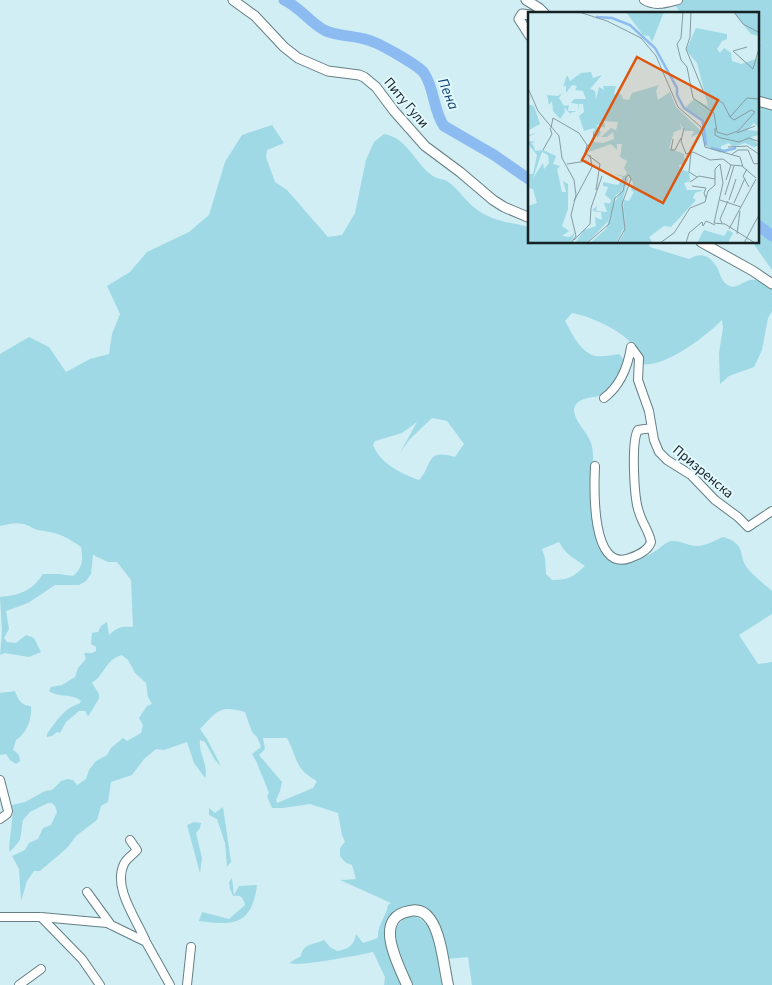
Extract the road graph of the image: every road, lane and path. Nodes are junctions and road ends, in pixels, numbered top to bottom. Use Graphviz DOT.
graph roads {
  1 [pos="233,0"];
  2 [pos="526,0"];
  3 [pos="644,0"];
  4 [pos="678,0"];
  5 [pos="543,12"];
  6 [pos="528,15"];
  7 [pos="528,33"];
  8 [pos="528,217"];
  9 [pos="705,244"];
  10 [pos="772,284"];
  11 [pos="604,398"];
  12 [pos="652,428"];
  13 [pos="595,466"];
  14 [pos="772,511"];
  15 [pos="0,780"];
  16 [pos="0,819"];
  17 [pos="130,840"];
  18 [pos="86,892"];
  19 [pos="0,917"];
  20 [pos="41,917"];
  21 [pos="111,925"];
  22 [pos="146,942"];
  23 [pos="191,946"];
  24 [pos="41,969"];
  25 [pos="20,985"];
  26 [pos="100,985"];
  27 [pos="170,985"];
  28 [pos="187,985"];
  29 [pos="407,985"];
  30 [pos="448,985"];
  1 -- 8 [label="street, Питу Гули"];
  2 -- 5 [label="street"];
  3 -- 4 [label="street"];
  6 -- 7 [label="street"];
  9 -- 10 [label="street"];
  11 -- 12 [label="street, Призренска"];
  12 -- 13 [label="street"];
  12 -- 14 [label="street, Призренска"];
  15 -- 16 [label="street"];
  17 -- 22 [label="street"];
  18 -- 21 [label="street"];
  19 -- 20 [label="street"];
  20 -- 21 [label="street"];
  20 -- 26 [label="street"];
  21 -- 22 [label="street"];
  22 -- 27 [label="street"];
  23 -- 28 [label="street"];
  24 -- 25 [label="street"];
  29 -- 30 [label="main road"];
}
